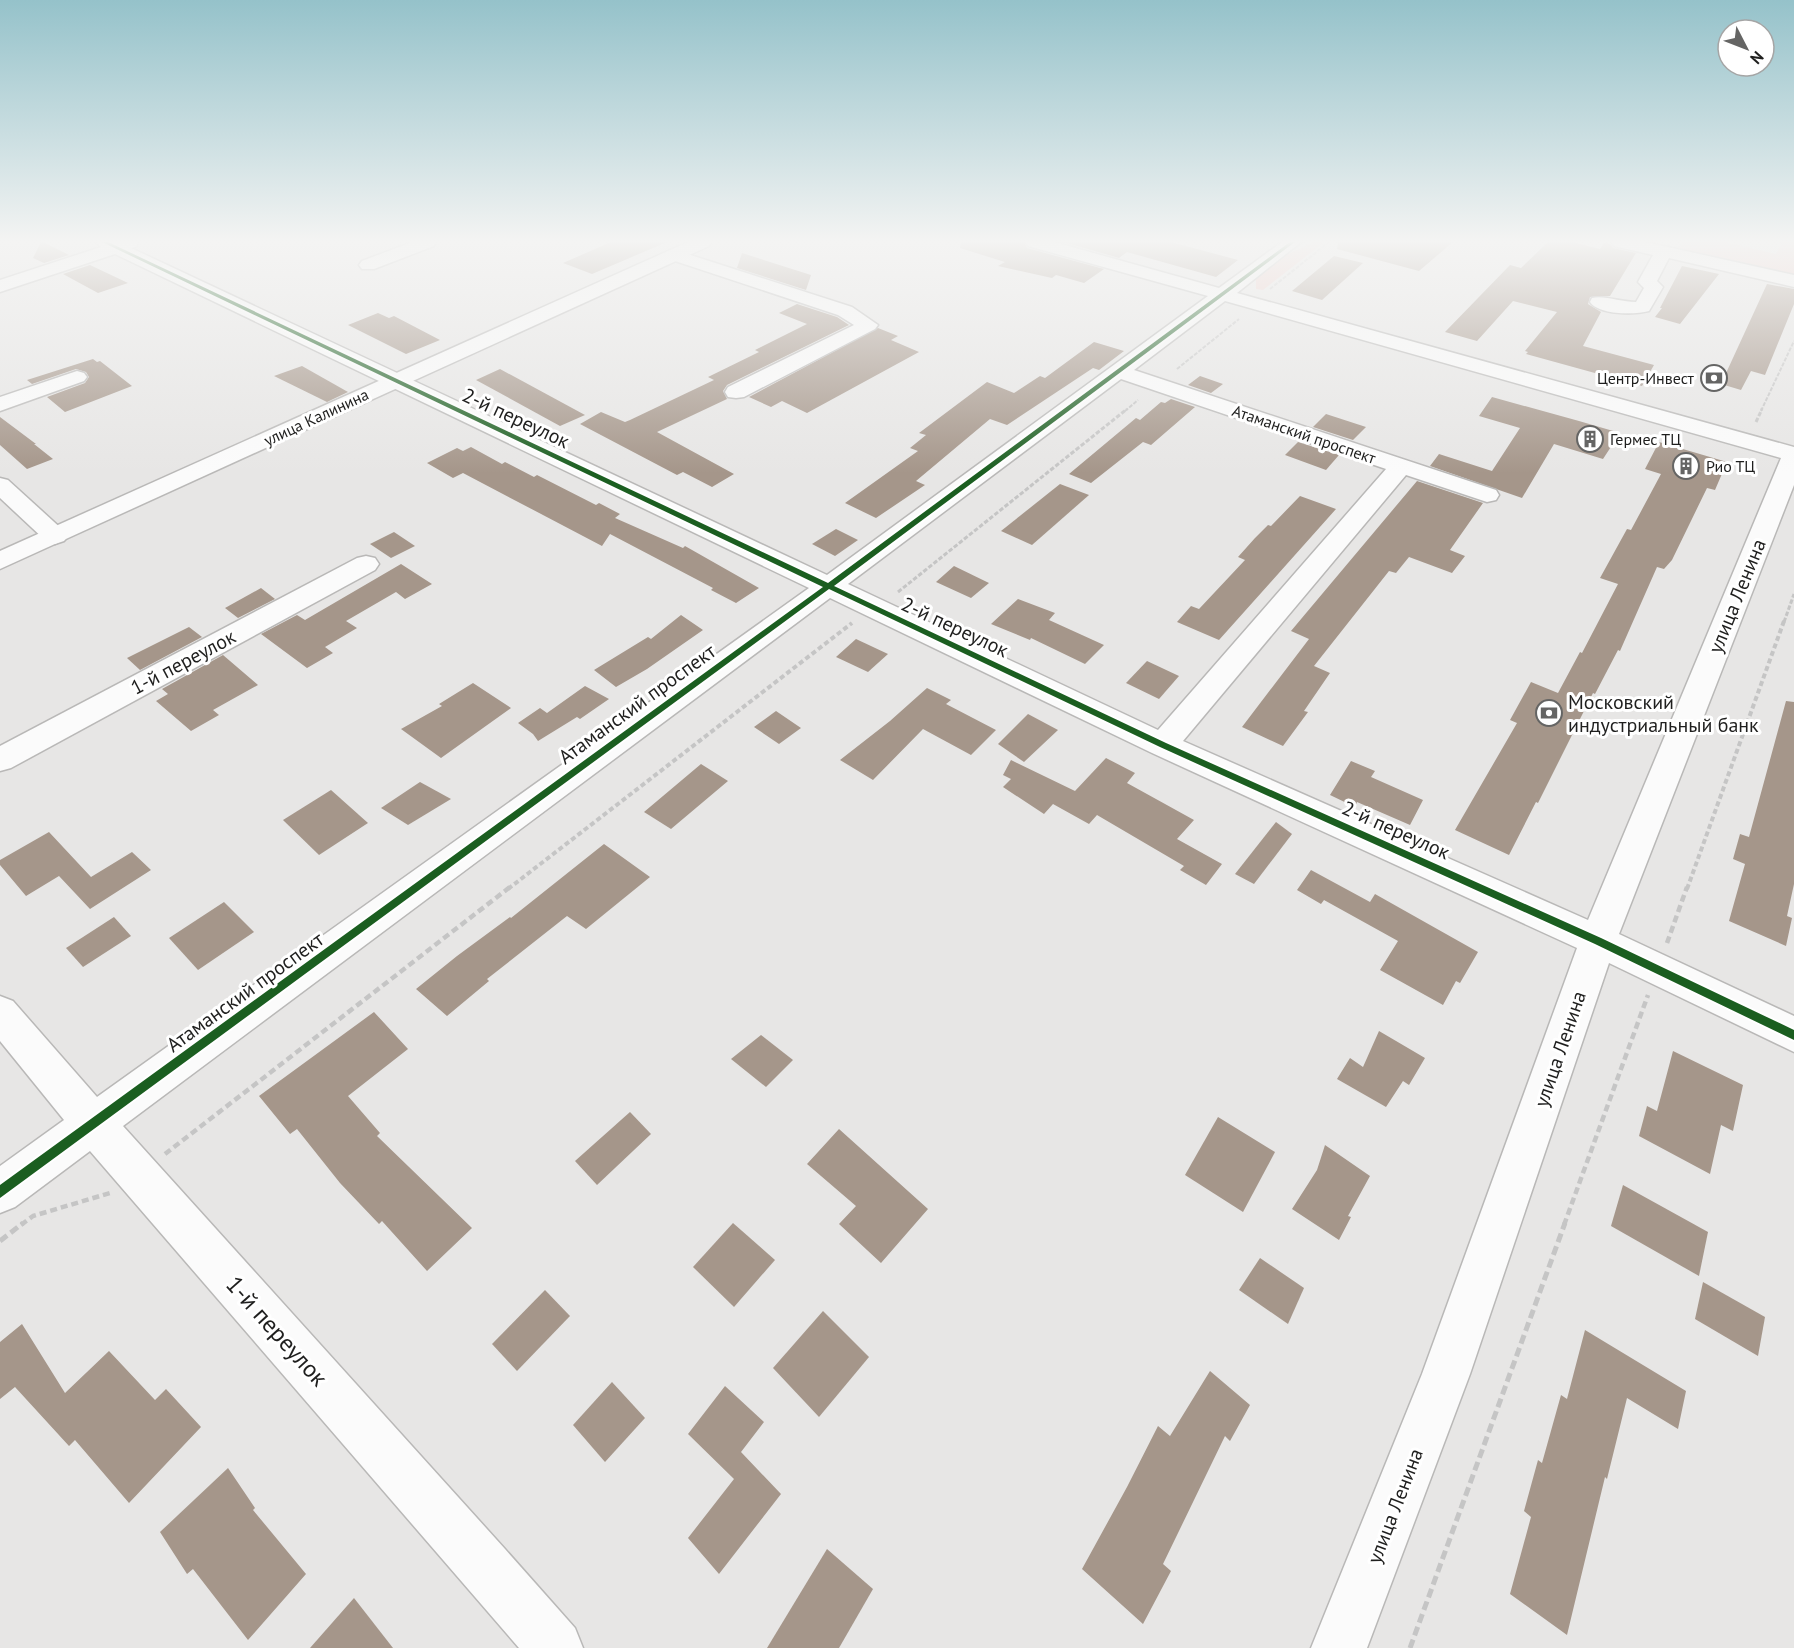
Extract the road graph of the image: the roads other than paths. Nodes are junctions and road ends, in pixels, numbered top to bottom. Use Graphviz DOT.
graph roads {
  1 [pos="270,319"];
  2 [pos="533,319"];
  3 [pos="858,319"];
  4 [pos="1210,319"];
  5 [pos="1297,319"];
  6 [pos="1120,372"];
  7 [pos="78,377"];
  8 [pos="396,381"];
  9 [pos="736,392"];
  10 [pos="0,404"];
  11 [pos="1794,454"];
  12 [pos="1401,466"];
  13 [pos="0,485"];
  14 [pos="1487,495"];
  15 [pos="55,536"];
  16 [pos="0,561"];
  17 [pos="366,564"];
  18 [pos="829,586"];
  19 [pos="1163,745"];
  20 [pos="0,760"];
  21 [pos="1598,941"];
  22 [pos="0,1013"];
  23 [pos="1794,1035"];
  24 [pos="93,1126"];
  25 [pos="0,1192"];
  26 [pos="555,1648"];
  27 [pos="1339,1648"];
  1 -- 8 [label="street, 2-й переулок"];
  2 -- 8 [label="street, улица Калинина"];
  3 -- 9 [label="street"];
  4 -- 6 [label="street, Атаманский проспект"];
  5 -- 11 [label="street"];
  6 -- 12 [label="street, Атаманский проспект"];
  6 -- 18 [label="street, Атаманский проспект"];
  7 -- 10 [label="street"];
  8 -- 15 [label="street, улица Калинина"];
  8 -- 18 [label="street, 2-й переулок"];
  11 -- 21 [label="street, улица Ленина"];
  12 -- 14 [label="street, Атаманский проспект"];
  12 -- 19 [label="street"];
  13 -- 15 [label="street"];
  15 -- 16 [label="street, улица Калинина"];
  17 -- 20 [label="street, 1-й переулок"];
  18 -- 19 [label="street, 2-й переулок"];
  18 -- 24 [label="street, Атаманский проспект"];
  19 -- 21 [label="street, 2-й переулок"];
  21 -- 23 [label="street, 2-й переулок"];
  21 -- 27 [label="street, улица Ленина"];
  22 -- 24 [label="street, 1-й переулок"];
  24 -- 25 [label="street, Атаманский проспект"];
  24 -- 26 [label="street, 1-й переулок"];
}
